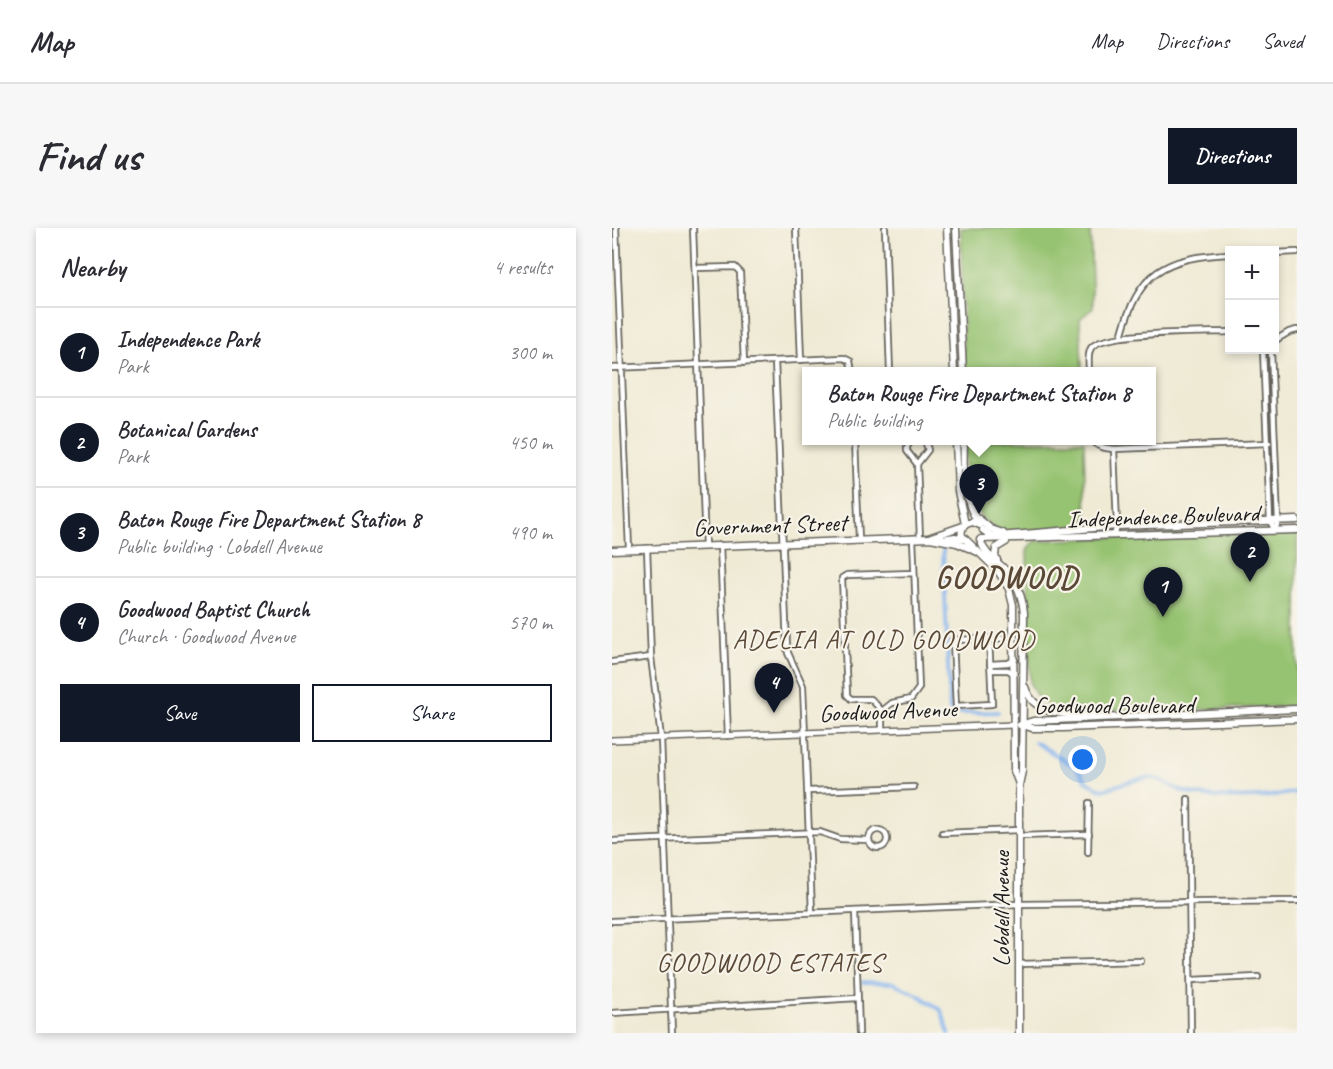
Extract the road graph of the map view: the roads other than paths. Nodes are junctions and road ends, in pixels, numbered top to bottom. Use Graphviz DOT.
graph roads {
  1 [pos="616,228"];
  2 [pos="693,228"];
  3 [pos="796,228"];
  4 [pos="885,228"];
  5 [pos="949,228"];
  6 [pos="957,228"];
  7 [pos="1297,252"];
  8 [pos="1279,253"];
  9 [pos="1225,254"];
  10 [pos="958,260"];
  11 [pos="695,268"];
  12 [pos="1297,330"];
  13 [pos="1225,332"];
  14 [pos="1121,338"];
  15 [pos="1279,339"];
  16 [pos="1263,354"];
  17 [pos="1271,354"];
  18 [pos="801,360"];
  19 [pos="775,362"];
  20 [pos="744,363"];
  21 [pos="698,365"];
  22 [pos="851,367"];
  23 [pos="890,367"];
  24 [pos="954,367"];
  25 [pos="963,367"];
  26 [pos="1089,367"];
  27 [pos="612,368"];
  28 [pos="621,368"];
  29 [pos="1275,442"];
  30 [pos="1267,443"];
  31 [pos="855,445"];
  32 [pos="908,445"];
  33 [pos="926,445"];
  34 [pos="956,445"];
  35 [pos="964,445"];
  36 [pos="1097,445"];
  37 [pos="1114,449"];
  38 [pos="917,464"];
  39 [pos="974,516"];
  40 [pos="963,517"];
  41 [pos="1297,520"];
  42 [pos="1274,521"];
  43 [pos="1185,524"];
  44 [pos="965,525"];
  45 [pos="1147,525"];
  46 [pos="1117,526"];
  47 [pos="982,528"];
  48 [pos="956,530"];
  49 [pos="1297,530"];
  50 [pos="1275,531"];
  51 [pos="1185,533"];
  52 [pos="1147,534"];
  53 [pos="1114,536"];
  54 [pos="1014,537"];
  55 [pos="917,538"];
  56 [pos="930,538"];
  57 [pos="938,539"];
  58 [pos="859,540"];
  59 [pos="981,540"];
  60 [pos="965,541"];
  61 [pos="783,543"];
  62 [pos="720,545"];
  63 [pos="705,546"];
  64 [pos="647,548"];
  65 [pos="629,549"];
  66 [pos="612,550"];
  67 [pos="978,552"];
  68 [pos="999,563"];
  69 [pos="914,573"];
  70 [pos="1013,578"];
  71 [pos="1006,582"];
  72 [pos="1015,622"];
  73 [pos="1024,622"];
  74 [pos="989,638"];
  75 [pos="1015,638"];
  76 [pos="612,657"];
  77 [pos="651,657"];
  78 [pos="624,659"];
  79 [pos="1015,660"];
  80 [pos="612,662"];
  81 [pos="990,664"];
  82 [pos="991,670"];
  83 [pos="1015,674"];
  84 [pos="1024,683"];
  85 [pos="1297,709"];
  86 [pos="882,711"];
  87 [pos="1250,712"];
  88 [pos="1132,715"];
  89 [pos="1148,715"];
  90 [pos="1297,718"];
  91 [pos="1081,719"];
  92 [pos="1230,721"];
  93 [pos="1148,724"];
  94 [pos="1014,725"];
  95 [pos="1022,725"];
  96 [pos="1063,728"];
  97 [pos="882,730"];
  98 [pos="805,732"];
  99 [pos="728,736"];
  100 [pos="661,738"];
  101 [pos="612,740"];
  102 [pos="1019,785"];
  103 [pos="914,787"];
  104 [pos="808,791"];
  105 [pos="1188,799"];
  106 [pos="1089,803"];
  107 [pos="942,833"];
  108 [pos="1019,833"];
  109 [pos="810,834"];
  110 [pos="1089,834"];
  111 [pos="666,839"];
  112 [pos="869,840"];
  113 [pos="612,841"];
  114 [pos="1088,852"];
  115 [pos="1297,901"];
  116 [pos="1190,902"];
  117 [pos="1018,904"];
  118 [pos="855,911"];
  119 [pos="812,912"];
  120 [pos="668,918"];
  121 [pos="612,921"];
  122 [pos="1141,961"];
  123 [pos="1019,964"];
  124 [pos="1258,977"];
  125 [pos="1191,980"];
  126 [pos="1204,980"];
  127 [pos="1191,987"];
  128 [pos="857,998"];
  129 [pos="671,1010"];
  130 [pos="612,1013"];
  131 [pos="672,1033"];
  132 [pos="859,1033"];
  133 [pos="1018,1033"];
  134 [pos="1191,1033"];
  1 -- 28 [label="street"];
  2 -- 11 [label="street"];
  3 -- 18 [label="street"];
  4 -- 23 [label="street"];
  5 -- 10 [label="main road"];
  5 -- 24 [label="main road"];
  6 -- 10 [label="main road"];
  7 -- 8 [label="street"];
  9 -- 14 [label="street"];
  10 -- 25 [label="main road"];
  11 -- 20 [label="street"];
  11 -- 21 [label="street"];
  12 -- 15 [label="street"];
  13 -- 14 [label="street"];
  14 -- 26 [label="street"];
  16 -- 30 [label="street"];
  17 -- 29 [label="street"];
  18 -- 19 [label="street"];
  18 -- 22 [label="street"];
  19 -- 20 [label="street"];
  19 -- 61 [label="street"];
  20 -- 21 [label="street"];
  21 -- 28 [label="street"];
  21 -- 63 [label="street"];
  27 -- 28 [label="street"];
  28 -- 65 [label="street"];
  29 -- 30 [label="street"];
  29 -- 42 [label="street"];
  30 -- 37 [label="street"];
  30 -- 42 [label="street"];
  31 -- 58 [label="street"];
  32 -- 38 [label="street"];
  33 -- 38 [label="street"];
  34 -- 40 [label="main road"];
  35 -- 39 [label="main road"];
  36 -- 37 [label="street"];
  37 -- 46 [label="street"];
  38 -- 55 [label="street"];
  39 -- 47 [label="main road"];
  39 -- 54 [label="main road"];
  40 -- 44 [label="main road"];
  40 -- 48 [label="main road"];
  41 -- 42 [label="main road, Independence Boulevard"];
  42 -- 43 [label="main road, Independence Boulevard"];
  42 -- 50 [label="street"];
  43 -- 45 [label="main road, Independence Boulevard"];
  43 -- 51 [label="street"];
  44 -- 47 [label="main road"];
  44 -- 48 [label="main road, Government Street"];
  44 -- 60 [label="main road"];
  45 -- 46 [label="main road, Independence Boulevard"];
  45 -- 52 [label="street"];
  46 -- 53 [label="street"];
  46 -- 54 [label="main road, Independence Boulevard"];
  47 -- 54 [label="main road"];
  47 -- 59 [label="main road"];
  48 -- 56 [label="main road, Government Street"];
  49 -- 50 [label="main road, Independence Boulevard"];
  50 -- 51 [label="main road, Independence Boulevard"];
  51 -- 52 [label="main road, Independence Boulevard"];
  52 -- 53 [label="main road, Independence Boulevard"];
  53 -- 54 [label="main road, Independence Boulevard"];
  54 -- 59 [label="main road"];
  54 -- 68 [label="main road"];
  55 -- 56 [label="main road, Government Street"];
  55 -- 58 [label="main road, Government Street"];
  55 -- 69 [label="street"];
  56 -- 57 [label="main road, Government Street"];
  57 -- 60 [label="main road, Government Street"];
  57 -- 67 [label="main road"];
  58 -- 61 [label="main road, Government Street"];
  59 -- 60 [label="main road"];
  59 -- 68 [label="main road, Lobdell Avenue"];
  60 -- 67 [label="main road, Lobdell Avenue"];
  61 -- 62 [label="main road, Government Street"];
  61 -- 98 [label="street"];
  62 -- 63 [label="main road, Government Street"];
  62 -- 99 [label="street"];
  63 -- 64 [label="main road, Government Street"];
  64 -- 65 [label="main road, Government Street"];
  64 -- 77 [label="street"];
  65 -- 66 [label="main road, Government Street"];
  67 -- 71 [label="main road, Lobdell Avenue"];
  68 -- 70 [label="main road, Lobdell Avenue"];
  69 -- 86 [label="street"];
  69 -- 86 [label="street"];
  70 -- 71 [label="main road"];
  70 -- 73 [label="main road, Lobdell Avenue"];
  71 -- 72 [label="main road, Lobdell Avenue"];
  72 -- 73 [label="main road"];
  72 -- 75 [label="main road, Lobdell Avenue"];
  73 -- 84 [label="main road, Lobdell Avenue"];
  74 -- 75 [label="street"];
  74 -- 81 [label="street"];
  74 -- 82 [label="street"];
  75 -- 79 [label="main road, Lobdell Avenue"];
  76 -- 78 [label="street"];
  77 -- 78 [label="street"];
  77 -- 100 [label="street"];
  78 -- 80 [label="street"];
  79 -- 81 [label="street"];
  79 -- 83 [label="main road, Lobdell Avenue"];
  81 -- 82 [label="street"];
  82 -- 83 [label="street"];
  83 -- 94 [label="main road, Lobdell Avenue"];
  84 -- 88 [label="main road"];
  84 -- 95 [label="main road, Lobdell Avenue"];
  85 -- 87 [label="main road, Goodwood Boulevard"];
  86 -- 97 [label="street"];
  87 -- 89 [label="main road, Goodwood Boulevard"];
  87 -- 92 [label="main road"];
  88 -- 89 [label="main road, Goodwood Boulevard"];
  88 -- 91 [label="main road, Goodwood Boulevard"];
  89 -- 93 [label="street"];
  90 -- 92 [label="main road, Goodwood Boulevard"];
  91 -- 95 [label="main road, Goodwood Boulevard"];
  91 -- 96 [label="main road"];
  92 -- 93 [label="main road, Goodwood Boulevard"];
  93 -- 96 [label="main road, Goodwood Boulevard"];
  94 -- 95 [label="main road, Goodwood Avenue"];
  94 -- 97 [label="street, Goodwood Avenue"];
  94 -- 102 [label="main road, Lobdell Avenue"];
  95 -- 96 [label="main road, Goodwood Boulevard"];
  95 -- 102 [label="main road, Lobdell Avenue"];
  97 -- 98 [label="street, Goodwood Avenue"];
  98 -- 99 [label="street, Goodwood Avenue"];
  98 -- 104 [label="street"];
  99 -- 100 [label="street, Goodwood Avenue"];
  100 -- 101 [label="street, Goodwood Avenue"];
  100 -- 111 [label="street"];
  102 -- 108 [label="main road, Lobdell Avenue"];
  103 -- 104 [label="street"];
  104 -- 109 [label="street"];
  105 -- 116 [label="street"];
  106 -- 110 [label="street"];
  107 -- 108 [label="street"];
  108 -- 110 [label="street"];
  108 -- 117 [label="main road, Lobdell Avenue"];
  109 -- 111 [label="street"];
  109 -- 112 [label="street"];
  109 -- 119 [label="street"];
  110 -- 114 [label="street"];
  111 -- 113 [label="street"];
  111 -- 120 [label="street"];
  115 -- 116 [label="street"];
  116 -- 117 [label="street"];
  116 -- 125 [label="street"];
  117 -- 118 [label="street"];
  117 -- 123 [label="main road, Lobdell Avenue"];
  118 -- 119 [label="street"];
  118 -- 128 [label="street"];
  119 -- 120 [label="street"];
  120 -- 121 [label="street"];
  120 -- 129 [label="street"];
  122 -- 123 [label="street"];
  123 -- 133 [label="main road, Lobdell Avenue"];
  124 -- 126 [label="street"];
  125 -- 126 [label="street"];
  125 -- 127 [label="street"];
  126 -- 127 [label="street"];
  127 -- 134 [label="street"];
  128 -- 129 [label="street"];
  128 -- 132 [label="street"];
  129 -- 130 [label="street"];
  129 -- 131 [label="street"];
}
